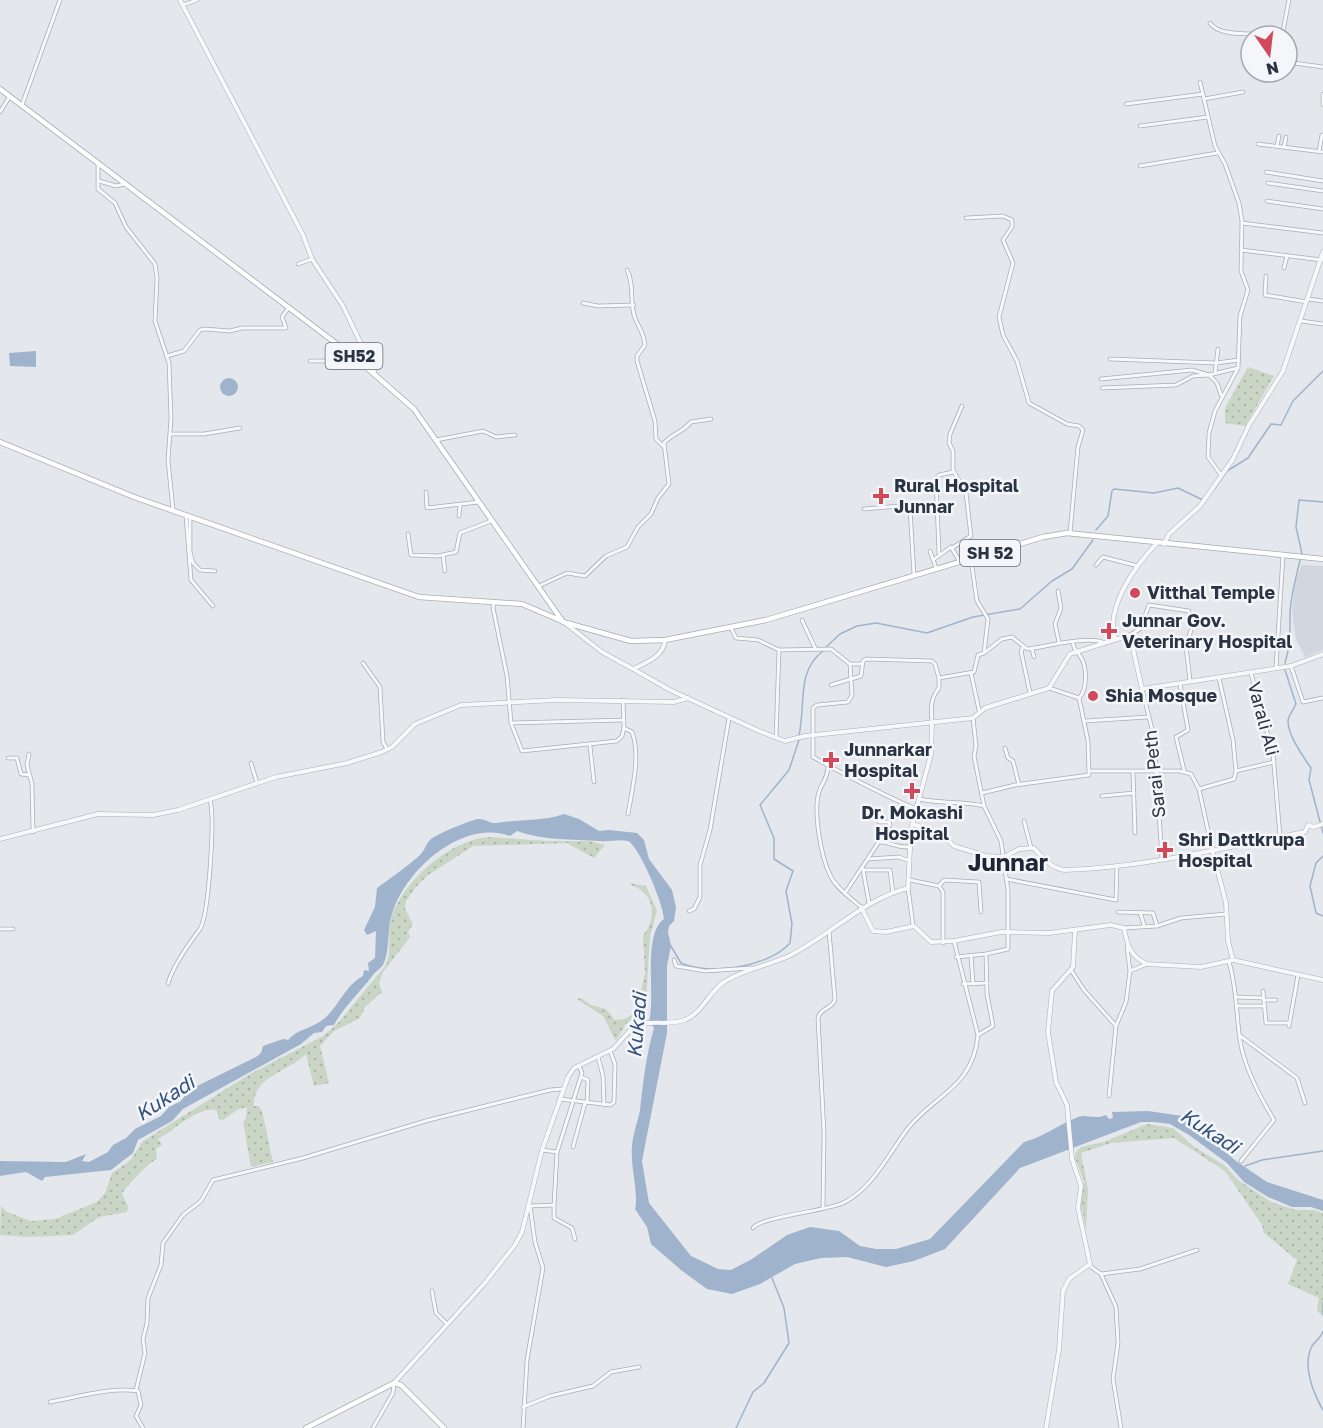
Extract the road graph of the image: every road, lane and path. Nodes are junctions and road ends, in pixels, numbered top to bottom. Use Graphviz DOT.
graph roads {
  1 [pos="60,0"];
  2 [pos="197,0"];
  3 [pos="1289,0"];
  4 [pos="182,2"];
  5 [pos="1210,23"];
  6 [pos="1283,24"];
  7 [pos="1239,33"];
  8 [pos="1299,64"];
  9 [pos="1323,67"];
  10 [pos="1200,82"];
  11 [pos="0,89"];
  12 [pos="1244,92"];
  13 [pos="1203,94"];
  14 [pos="1323,94"];
  15 [pos="10,96"];
  16 [pos="1204,99"];
  17 [pos="1126,104"];
  18 [pos="22,105"];
  19 [pos="1323,105"];
  20 [pos="0,112"];
  21 [pos="1208,117"];
  22 [pos="1140,126"];
  23 [pos="1322,135"];
  24 [pos="1278,136"];
  25 [pos="1286,137"];
  26 [pos="1258,144"];
  27 [pos="1277,146"];
  28 [pos="1284,147"];
  29 [pos="1321,152"];
  30 [pos="1217,153"];
  31 [pos="98,163"];
  32 [pos="1140,166"];
  33 [pos="1266,172"];
  34 [pos="98,181"];
  35 [pos="1323,181"];
  36 [pos="1268,183"];
  37 [pos="125,184"];
  38 [pos="1323,191"];
  39 [pos="1267,201"];
  40 [pos="1323,209"];
  41 [pos="966,218"];
  42 [pos="1242,223"];
  43 [pos="1323,233"];
  44 [pos="1241,250"];
  45 [pos="1323,252"];
  46 [pos="1287,255"];
  47 [pos="312,259"];
  48 [pos="1322,260"];
  49 [pos="298,264"];
  50 [pos="1284,268"];
  51 [pos="627,270"];
  52 [pos="1266,276"];
  53 [pos="1307,300"];
  54 [pos="1323,301"];
  55 [pos="583,303"];
  56 [pos="633,305"];
  57 [pos="289,307"];
  58 [pos="1300,321"];
  59 [pos="1323,324"];
  60 [pos="1218,349"];
  61 [pos="167,356"];
  62 [pos="1110,359"];
  63 [pos="358,360"];
  64 [pos="1239,360"];
  65 [pos="310,361"];
  66 [pos="1216,363"];
  67 [pos="1238,368"];
  68 [pos="374,371"];
  69 [pos="1215,373"];
  70 [pos="1209,375"];
  71 [pos="1101,379"];
  72 [pos="1102,388"];
  73 [pos="1222,397"];
  74 [pos="962,406"];
  75 [pos="711,420"];
  76 [pos="240,428"];
  77 [pos="170,434"];
  78 [pos="515,435"];
  79 [pos="436,440"];
  80 [pos="0,442"];
  81 [pos="663,446"];
  82 [pos="953,472"];
  83 [pos="1221,475"];
  84 [pos="426,492"];
  85 [pos="479,502"];
  86 [pos="460,505"];
  87 [pos="864,509"];
  88 [pos="174,512"];
  89 [pos="188,516"];
  90 [pos="459,516"];
  91 [pos="491,521"];
  92 [pos="1070,532"];
  93 [pos="408,534"];
  94 [pos="1156,543"];
  95 [pos="1164,544"];
  96 [pos="952,548"];
  97 [pos="930,551"];
  98 [pos="939,553"];
  99 [pos="443,555"];
  100 [pos="1283,555"];
  101 [pos="1323,559"];
  102 [pos="933,560"];
  103 [pos="971,560"];
  104 [pos="961,563"];
  105 [pos="1096,565"];
  106 [pos="1138,566"];
  107 [pos="215,570"];
  108 [pos="936,570"];
  109 [pos="446,571"];
  110 [pos="914,577"];
  111 [pos="537,586"];
  112 [pos="1058,591"];
  113 [pos="494,602"];
  114 [pos="213,606"];
  115 [pos="802,620"];
  116 [pos="563,622"];
  117 [pos="731,628"];
  118 [pos="1130,635"];
  119 [pos="1115,639"];
  120 [pos="665,640"];
  121 [pos="1059,642"];
  122 [pos="1105,643"];
  123 [pos="1073,644"];
  124 [pos="1023,647"];
  125 [pos="1032,649"];
  126 [pos="816,650"];
  127 [pos="779,651"];
  128 [pos="984,652"];
  129 [pos="1076,653"];
  130 [pos="1323,654"];
  131 [pos="1034,657"];
  132 [pos="363,663"];
  133 [pos="850,664"];
  134 [pos="862,664"];
  135 [pos="1291,666"];
  136 [pos="1276,668"];
  137 [pos="633,669"];
  138 [pos="971,672"];
  139 [pos="1251,673"];
  140 [pos="939,678"];
  141 [pos="1219,678"];
  142 [pos="852,680"];
  143 [pos="1190,682"];
  144 [pos="831,684"];
  145 [pos="1180,684"];
  146 [pos="1049,688"];
  147 [pos="1142,689"];
  148 [pos="1030,693"];
  149 [pos="1079,698"];
  150 [pos="1323,698"];
  151 [pos="688,699"];
  152 [pos="623,700"];
  153 [pos="509,703"];
  154 [pos="979,710"];
  155 [pos="1148,717"];
  156 [pos="729,718"];
  157 [pos="972,718"];
  158 [pos="624,720"];
  159 [pos="1085,721"];
  160 [pos="511,723"];
  161 [pos="932,723"];
  162 [pos="624,728"];
  163 [pos="814,736"];
  164 [pos="776,738"];
  165 [pos="590,746"];
  166 [pos="1005,748"];
  167 [pos="387,749"];
  168 [pos="29,754"];
  169 [pos="8,758"];
  170 [pos="1274,762"];
  171 [pos="251,763"];
  172 [pos="828,767"];
  173 [pos="1090,771"];
  174 [pos="1184,771"];
  175 [pos="1236,771"];
  176 [pos="1133,772"];
  177 [pos="1157,772"];
  178 [pos="29,775"];
  179 [pos="594,782"];
  180 [pos="257,783"];
  181 [pos="1019,785"];
  182 [pos="1199,789"];
  183 [pos="982,793"];
  184 [pos="1134,793"];
  185 [pos="1102,796"];
  186 [pos="920,799"];
  187 [pos="210,800"];
  188 [pos="984,806"];
  189 [pos="916,809"];
  190 [pos="628,814"];
  191 [pos="1024,821"];
  192 [pos="879,822"];
  193 [pos="913,824"];
  194 [pos="1323,824"];
  195 [pos="33,832"];
  196 [pos="1135,833"];
  197 [pos="1280,837"];
  198 [pos="0,839"];
  199 [pos="878,842"];
  200 [pos="910,847"];
  201 [pos="1031,848"];
  202 [pos="1212,849"];
  203 [pos="1004,857"];
  204 [pos="867,859"];
  205 [pos="1162,859"];
  206 [pos="910,861"];
  207 [pos="862,864"];
  208 [pos="1117,866"];
  209 [pos="864,870"];
  210 [pos="1006,879"];
  211 [pos="910,880"];
  212 [pos="939,886"];
  213 [pos="908,888"];
  214 [pos="893,892"];
  215 [pos="845,893"];
  216 [pos="869,903"];
  217 [pos="861,907"];
  218 [pos="689,911"];
  219 [pos="981,912"];
  220 [pos="1118,912"];
  221 [pos="1140,912"];
  222 [pos="1226,914"];
  223 [pos="1144,925"];
  224 [pos="913,926"];
  225 [pos="1157,927"];
  226 [pos="1124,928"];
  227 [pos="0,929"];
  228 [pos="13,929"];
  229 [pos="829,931"];
  230 [pos="1075,931"];
  231 [pos="1008,932"];
  232 [pos="954,941"];
  233 [pos="943,943"];
  234 [pos="1127,945"];
  235 [pos="986,954"];
  236 [pos="971,956"];
  237 [pos="956,957"];
  238 [pos="674,960"];
  239 [pos="1231,961"];
  240 [pos="1147,964"];
  241 [pos="765,965"];
  242 [pos="1071,970"];
  243 [pos="1130,971"];
  244 [pos="1298,975"];
  245 [pos="1323,980"];
  246 [pos="987,983"];
  247 [pos="168,984"];
  248 [pos="963,984"];
  249 [pos="973,984"];
  250 [pos="1263,991"];
  251 [pos="1236,997"];
  252 [pos="1263,999"];
  253 [pos="1276,1000"];
  254 [pos="1238,1006"];
  255 [pos="1263,1006"];
  256 [pos="1116,1026"];
  257 [pos="978,1035"];
  258 [pos="1239,1035"];
  259 [pos="610,1051"];
  260 [pos="598,1056"];
  261 [pos="579,1066"];
  262 [pos="581,1077"];
  263 [pos="562,1089"];
  264 [pos="1109,1096"];
  265 [pos="559,1099"];
  266 [pos="574,1102"];
  267 [pos="586,1103"];
  268 [pos="1305,1103"];
  269 [pos="604,1105"];
  270 [pos="573,1147"];
  271 [pos="542,1150"];
  272 [pos="557,1152"];
  273 [pos="1241,1161"];
  274 [pos="554,1204"];
  275 [pos="529,1206"];
  276 [pos="823,1208"];
  277 [pos="753,1228"];
  278 [pos="575,1239"];
  279 [pos="1197,1250"];
  280 [pos="1090,1266"];
  281 [pos="1101,1274"];
  282 [pos="432,1292"];
  283 [pos="447,1324"];
  284 [pos="639,1367"];
  285 [pos="394,1383"];
  286 [pos="136,1390"];
  287 [pos="50,1402"];
  288 [pos="523,1407"];
  289 [pos="143,1428"];
  290 [pos="306,1428"];
  291 [pos="373,1428"];
  292 [pos="444,1428"];
  293 [pos="523,1428"];
  294 [pos="1046,1428"];
  295 [pos="1121,1428"];
  1 -- 18 [label="street"];
  2 -- 4 [label="street"];
  3 -- 6 [label="street"];
  4 -- 47 [label="street"];
  5 -- 7 [label="street"];
  8 -- 9 [label="street"];
  10 -- 13 [label="street"];
  11 -- 15 [label="main road, SH52"];
  12 -- 16 [label="street"];
  13 -- 16 [label="street"];
  13 -- 17 [label="street"];
  14 -- 19 [label="street"];
  15 -- 18 [label="main road, SH52"];
  15 -- 20 [label="street"];
  16 -- 21 [label="street"];
  18 -- 31 [label="main road, SH52"];
  21 -- 22 [label="street"];
  21 -- 30 [label="street"];
  23 -- 29 [label="street"];
  24 -- 27 [label="street"];
  25 -- 28 [label="street"];
  26 -- 27 [label="street"];
  27 -- 28 [label="street"];
  28 -- 29 [label="street"];
  30 -- 32 [label="street"];
  30 -- 42 [label="street"];
  31 -- 34 [label="street"];
  31 -- 37 [label="main road, SH52"];
  33 -- 35 [label="street"];
  34 -- 37 [label="street"];
  34 -- 61 [label="street"];
  36 -- 38 [label="street"];
  37 -- 57 [label="main road, SH52"];
  39 -- 40 [label="street"];
  41 -- 92 [label="street"];
  42 -- 43 [label="street"];
  42 -- 44 [label="street"];
  44 -- 46 [label="street"];
  44 -- 64 [label="street"];
  45 -- 48 [label="street"];
  46 -- 48 [label="street"];
  46 -- 50 [label="street"];
  47 -- 49 [label="street"];
  47 -- 68 [label="street"];
  48 -- 53 [label="street"];
  51 -- 56 [label="street"];
  52 -- 53 [label="street"];
  53 -- 54 [label="street"];
  53 -- 58 [label="street"];
  55 -- 56 [label="street"];
  56 -- 81 [label="street"];
  57 -- 61 [label="street"];
  57 -- 63 [label="main road, SH52"];
  58 -- 59 [label="street"];
  58 -- 83 [label="street"];
  60 -- 66 [label="street"];
  61 -- 77 [label="street"];
  62 -- 66 [label="street"];
  63 -- 65 [label="street"];
  63 -- 68 [label="main road, SH52"];
  64 -- 66 [label="street"];
  64 -- 67 [label="street"];
  66 -- 69 [label="street"];
  67 -- 69 [label="street"];
  67 -- 73 [label="street"];
  68 -- 79 [label="main road, SH52"];
  69 -- 70 [label="street"];
  70 -- 71 [label="street"];
  70 -- 72 [label="street"];
  70 -- 73 [label="street"];
  73 -- 83 [label="street"];
  74 -- 82 [label="street"];
  75 -- 81 [label="street"];
  76 -- 77 [label="street"];
  77 -- 88 [label="street"];
  78 -- 79 [label="street"];
  79 -- 85 [label="main road, SH52"];
  80 -- 88 [label="main road"];
  81 -- 111 [label="street"];
  82 -- 96 [label="street"];
  82 -- 98 [label="street"];
  83 -- 95 [label="street"];
  84 -- 86 [label="street"];
  85 -- 86 [label="street"];
  85 -- 91 [label="main road, SH52"];
  86 -- 90 [label="street"];
  87 -- 110 [label="street"];
  88 -- 89 [label="main road"];
  89 -- 107 [label="street"];
  89 -- 113 [label="main road"];
  89 -- 114 [label="street"];
  91 -- 99 [label="street"];
  91 -- 111 [label="main road, SH52"];
  92 -- 94 [label="main road, SH 52"];
  92 -- 103 [label="main road, SH 52"];
  93 -- 99 [label="street"];
  94 -- 95 [label="main road, SH 52"];
  94 -- 106 [label="street"];
  95 -- 100 [label="main road, SH 52"];
  96 -- 98 [label="street"];
  96 -- 104 [label="street"];
  97 -- 102 [label="street"];
  98 -- 102 [label="street"];
  99 -- 109 [label="street"];
  100 -- 101 [label="main road, SH 52"];
  100 -- 136 [label="street"];
  102 -- 108 [label="street"];
  103 -- 104 [label="main road, SH 52"];
  103 -- 128 [label="street"];
  104 -- 108 [label="main road, SH 52"];
  105 -- 106 [label="street"];
  106 -- 119 [label="street"];
  108 -- 110 [label="main road, SH 52"];
  110 -- 117 [label="main road, SH 52"];
  111 -- 116 [label="main road, SH52"];
  112 -- 121 [label="street"];
  113 -- 116 [label="main road"];
  113 -- 153 [label="street"];
  115 -- 126 [label="street"];
  116 -- 120 [label="main road"];
  116 -- 137 [label="street"];
  117 -- 120 [label="main road, SH 52"];
  117 -- 127 [label="street"];
  118 -- 119 [label="street"];
  118 -- 143 [label="street"];
  118 -- 147 [label="street"];
  119 -- 122 [label="street"];
  120 -- 137 [label="street"];
  121 -- 123 [label="street"];
  121 -- 125 [label="street"];
  122 -- 123 [label="street"];
  122 -- 129 [label="street"];
  123 -- 129 [label="street"];
  124 -- 125 [label="street"];
  124 -- 128 [label="street"];
  124 -- 148 [label="street"];
  125 -- 131 [label="street"];
  126 -- 127 [label="street"];
  126 -- 133 [label="street"];
  127 -- 164 [label="street"];
  128 -- 138 [label="street"];
  129 -- 146 [label="street"];
  129 -- 149 [label="street"];
  130 -- 135 [label="street"];
  132 -- 167 [label="street"];
  133 -- 134 [label="street"];
  133 -- 142 [label="street"];
  134 -- 140 [label="street"];
  134 -- 142 [label="street"];
  135 -- 136 [label="street"];
  135 -- 150 [label="street"];
  136 -- 139 [label="street"];
  137 -- 151 [label="street"];
  138 -- 140 [label="street"];
  138 -- 154 [label="street"];
  139 -- 141 [label="street"];
  139 -- 170 [label="street, Varali Ali"];
  140 -- 161 [label="street"];
  141 -- 143 [label="street"];
  141 -- 175 [label="street"];
  142 -- 144 [label="street"];
  142 -- 163 [label="street"];
  143 -- 145 [label="street"];
  145 -- 147 [label="street"];
  145 -- 174 [label="street"];
  146 -- 148 [label="street"];
  146 -- 149 [label="street"];
  147 -- 155 [label="street, Sarai Peth"];
  148 -- 154 [label="street"];
  149 -- 159 [label="street"];
  151 -- 152 [label="street"];
  151 -- 156 [label="street"];
  152 -- 153 [label="street"];
  152 -- 158 [label="street"];
  153 -- 160 [label="street"];
  153 -- 167 [label="street"];
  154 -- 157 [label="street"];
  155 -- 159 [label="street"];
  155 -- 177 [label="street, Sarai Peth"];
  156 -- 164 [label="street"];
  156 -- 218 [label="street"];
  157 -- 161 [label="street"];
  157 -- 183 [label="street"];
  158 -- 160 [label="street"];
  158 -- 162 [label="street"];
  159 -- 173 [label="street"];
  160 -- 165 [label="street"];
  161 -- 163 [label="street"];
  161 -- 186 [label="street"];
  162 -- 165 [label="street"];
  162 -- 190 [label="street"];
  163 -- 164 [label="street"];
  163 -- 172 [label="street"];
  165 -- 179 [label="street"];
  166 -- 181 [label="street"];
  167 -- 180 [label="street"];
  168 -- 178 [label="street"];
  169 -- 178 [label="street"];
  170 -- 175 [label="street"];
  170 -- 197 [label="street, Varali Ali"];
  171 -- 180 [label="street"];
  172 -- 189 [label="street"];
  172 -- 215 [label="street"];
  173 -- 176 [label="street"];
  173 -- 181 [label="street"];
  174 -- 177 [label="street"];
  174 -- 182 [label="street"];
  175 -- 182 [label="street"];
  176 -- 177 [label="street"];
  176 -- 184 [label="street"];
  177 -- 205 [label="street, Sarai Peth"];
  178 -- 195 [label="street"];
  180 -- 187 [label="street"];
  181 -- 183 [label="street"];
  182 -- 202 [label="street"];
  183 -- 188 [label="street"];
  184 -- 185 [label="street"];
  184 -- 196 [label="street"];
  186 -- 188 [label="street"];
  186 -- 189 [label="street"];
  187 -- 195 [label="street"];
  187 -- 247 [label="street"];
  188 -- 203 [label="street"];
  189 -- 193 [label="street"];
  191 -- 201 [label="street"];
  192 -- 199 [label="street"];
  193 -- 200 [label="street"];
  193 -- 203 [label="street"];
  194 -- 197 [label="street"];
  195 -- 198 [label="street"];
  197 -- 202 [label="street"];
  199 -- 200 [label="street"];
  199 -- 204 [label="street"];
  200 -- 206 [label="street"];
  201 -- 203 [label="street"];
  201 -- 208 [label="street"];
  202 -- 205 [label="street"];
  202 -- 222 [label="street"];
  203 -- 210 [label="street"];
  204 -- 206 [label="street"];
  204 -- 207 [label="street"];
  205 -- 208 [label="street"];
  206 -- 211 [label="street"];
  207 -- 209 [label="street"];
  207 -- 215 [label="street"];
  208 -- 210 [label="street"];
  209 -- 214 [label="street"];
  209 -- 216 [label="street"];
  210 -- 231 [label="street"];
  211 -- 212 [label="street"];
  211 -- 213 [label="street"];
  212 -- 219 [label="street"];
  212 -- 233 [label="street"];
  213 -- 214 [label="street"];
  213 -- 224 [label="street"];
  214 -- 216 [label="street"];
  215 -- 217 [label="street"];
  216 -- 217 [label="street"];
  217 -- 224 [label="street"];
  217 -- 229 [label="street"];
  220 -- 221 [label="street"];
  221 -- 223 [label="street"];
  221 -- 225 [label="street"];
  222 -- 225 [label="street"];
  222 -- 239 [label="street"];
  223 -- 225 [label="street"];
  223 -- 226 [label="street"];
  224 -- 233 [label="street"];
  226 -- 230 [label="street"];
  226 -- 234 [label="street"];
  227 -- 228 [label="street"];
  229 -- 241 [label="street"];
  229 -- 276 [label="street"];
  230 -- 231 [label="street"];
  230 -- 242 [label="street"];
  231 -- 232 [label="street"];
  231 -- 235 [label="street"];
  232 -- 233 [label="street"];
  232 -- 237 [label="street"];
  234 -- 240 [label="street"];
  234 -- 243 [label="street"];
  235 -- 236 [label="street"];
  235 -- 246 [label="street"];
  236 -- 237 [label="street"];
  236 -- 249 [label="street"];
  237 -- 248 [label="street"];
  238 -- 241 [label="street"];
  239 -- 240 [label="street"];
  239 -- 244 [label="street"];
  239 -- 251 [label="street"];
  240 -- 243 [label="street"];
  241 -- 259 [label="street"];
  242 -- 256 [label="street"];
  242 -- 280 [label="street"];
  243 -- 256 [label="street"];
  244 -- 245 [label="street"];
  244 -- 255 [label="street"];
  246 -- 249 [label="street"];
  246 -- 257 [label="street"];
  248 -- 249 [label="street"];
  248 -- 257 [label="street"];
  250 -- 252 [label="street"];
  251 -- 252 [label="street"];
  251 -- 254 [label="street"];
  252 -- 253 [label="street"];
  252 -- 255 [label="street"];
  254 -- 255 [label="street"];
  254 -- 258 [label="street"];
  256 -- 264 [label="street"];
  257 -- 276 [label="street"];
  258 -- 268 [label="street"];
  258 -- 273 [label="street"];
  259 -- 260 [label="street"];
  259 -- 269 [label="street"];
  260 -- 261 [label="street"];
  260 -- 269 [label="street"];
  261 -- 262 [label="street"];
  261 -- 263 [label="street"];
  262 -- 266 [label="street"];
  262 -- 267 [label="street"];
  263 -- 265 [label="street"];
  263 -- 286 [label="street"];
  265 -- 266 [label="street"];
  265 -- 271 [label="street"];
  266 -- 267 [label="street"];
  266 -- 272 [label="street"];
  267 -- 269 [label="street"];
  267 -- 270 [label="street"];
  271 -- 272 [label="street"];
  271 -- 275 [label="street"];
  272 -- 274 [label="street"];
  274 -- 275 [label="street"];
  274 -- 278 [label="street"];
  275 -- 283 [label="street"];
  275 -- 288 [label="street"];
  276 -- 277 [label="street"];
  279 -- 281 [label="street"];
  280 -- 281 [label="street"];
  280 -- 294 [label="street"];
  281 -- 295 [label="street"];
  282 -- 283 [label="street"];
  283 -- 285 [label="street"];
  284 -- 288 [label="street"];
  285 -- 290 [label="main road"];
  285 -- 291 [label="street"];
  285 -- 292 [label="main road"];
  286 -- 287 [label="street"];
  286 -- 289 [label="street"];
  288 -- 293 [label="street"];
}
